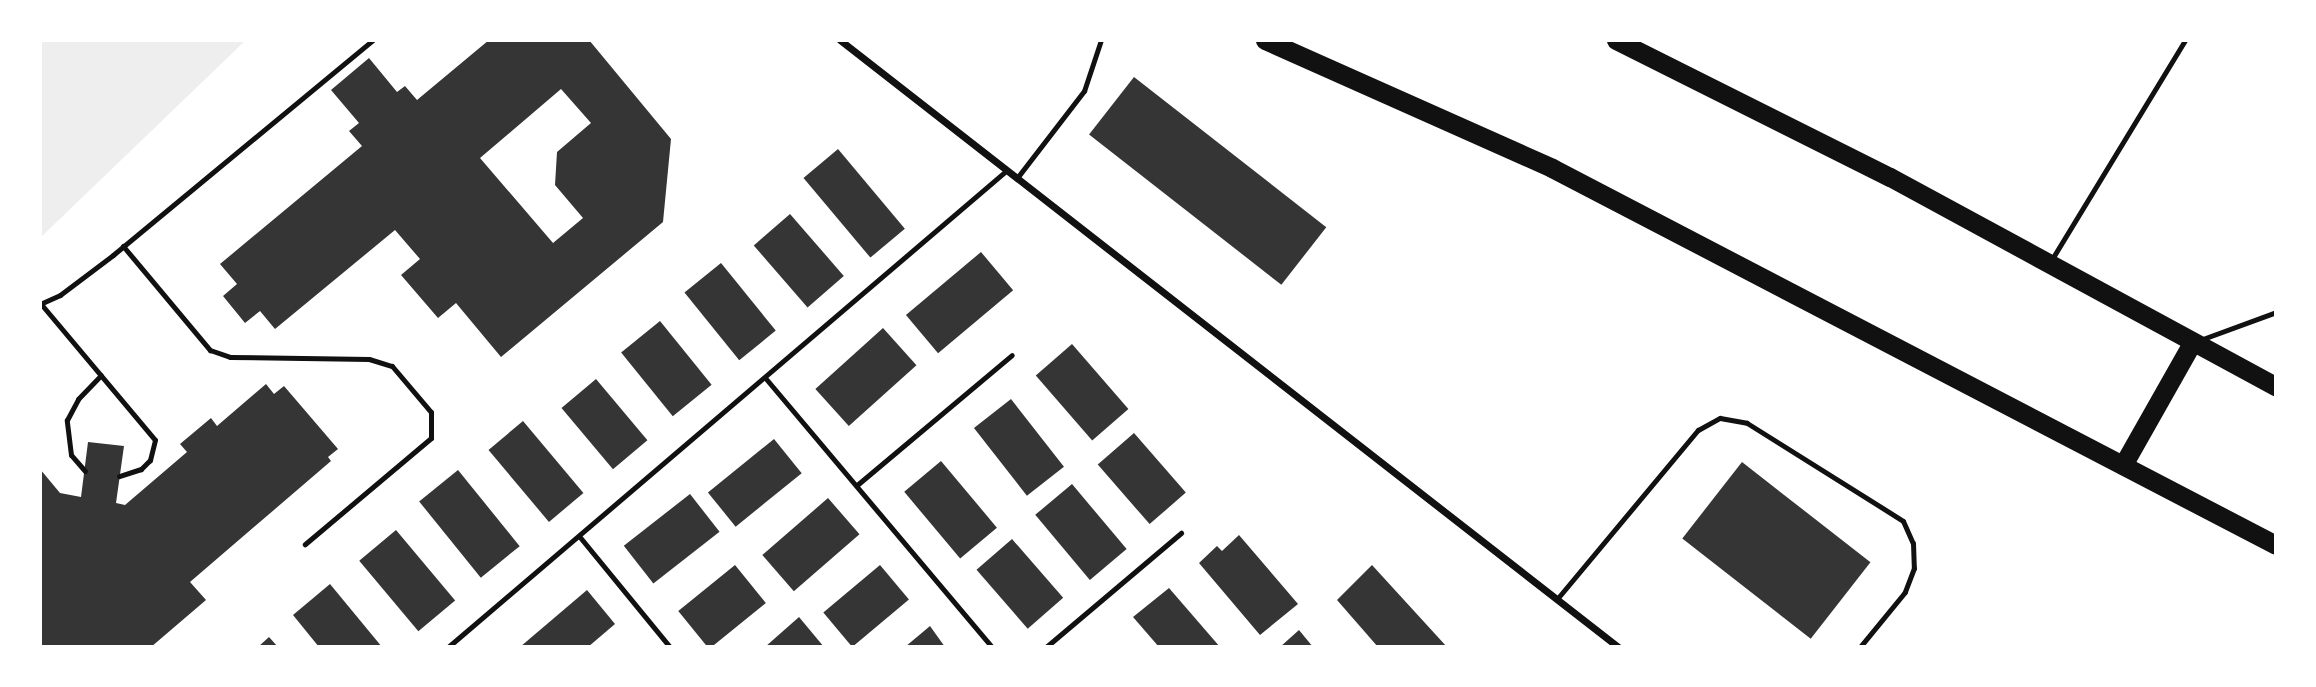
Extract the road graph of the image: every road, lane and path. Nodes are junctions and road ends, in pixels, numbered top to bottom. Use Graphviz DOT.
graph roads {
  1 [pos="373,40"];
  2 [pos="840,40"];
  3 [pos="1101,40"];
  4 [pos="1265,40"];
  5 [pos="1616,40"];
  6 [pos="2185,40"];
  7 [pos="1007,170"];
  8 [pos="1017,178"];
  9 [pos="123,246"];
  10 [pos="2048,265"];
  11 [pos="41,304"];
  12 [pos="2276,312"];
  13 [pos="2192,343"];
  14 [pos="1012,355"];
  15 [pos="101,375"];
  16 [pos="767,380"];
  17 [pos="2276,387"];
  18 [pos="2123,465"];
  19 [pos="85,471"];
  20 [pos="119,476"];
  21 [pos="857,485"];
  22 [pos="1181,533"];
  23 [pos="579,536"];
  24 [pos="305,544"];
  25 [pos="2276,545"];
  26 [pos="1557,599"];
  27 [pos="448,647"];
  28 [pos="670,647"];
  29 [pos="992,647"];
  30 [pos="1046,647"];
  31 [pos="1618,647"];
  32 [pos="1860,647"];
  1 -- 9 [label="lane"];
  2 -- 7 [label="street"];
  3 -- 8 [label="lane"];
  4 -- 18 [label="highway"];
  5 -- 10 [label="highway"];
  6 -- 10 [label="lane"];
  7 -- 8 [label="street"];
  7 -- 16 [label="lane"];
  8 -- 26 [label="street"];
  9 -- 11 [label="lane"];
  9 -- 24 [label="lane"];
  10 -- 13 [label="highway"];
  11 -- 15 [label="lane"];
  12 -- 13 [label="lane"];
  13 -- 17 [label="highway"];
  13 -- 18 [label="highway"];
  14 -- 21 [label="lane"];
  15 -- 19 [label="lane"];
  15 -- 20 [label="lane"];
  16 -- 21 [label="lane"];
  16 -- 23 [label="lane"];
  18 -- 25 [label="highway"];
  21 -- 29 [label="lane"];
  22 -- 30 [label="lane"];
  23 -- 27 [label="lane"];
  23 -- 28 [label="lane"];
  26 -- 31 [label="street"];
  26 -- 32 [label="lane"];
}
